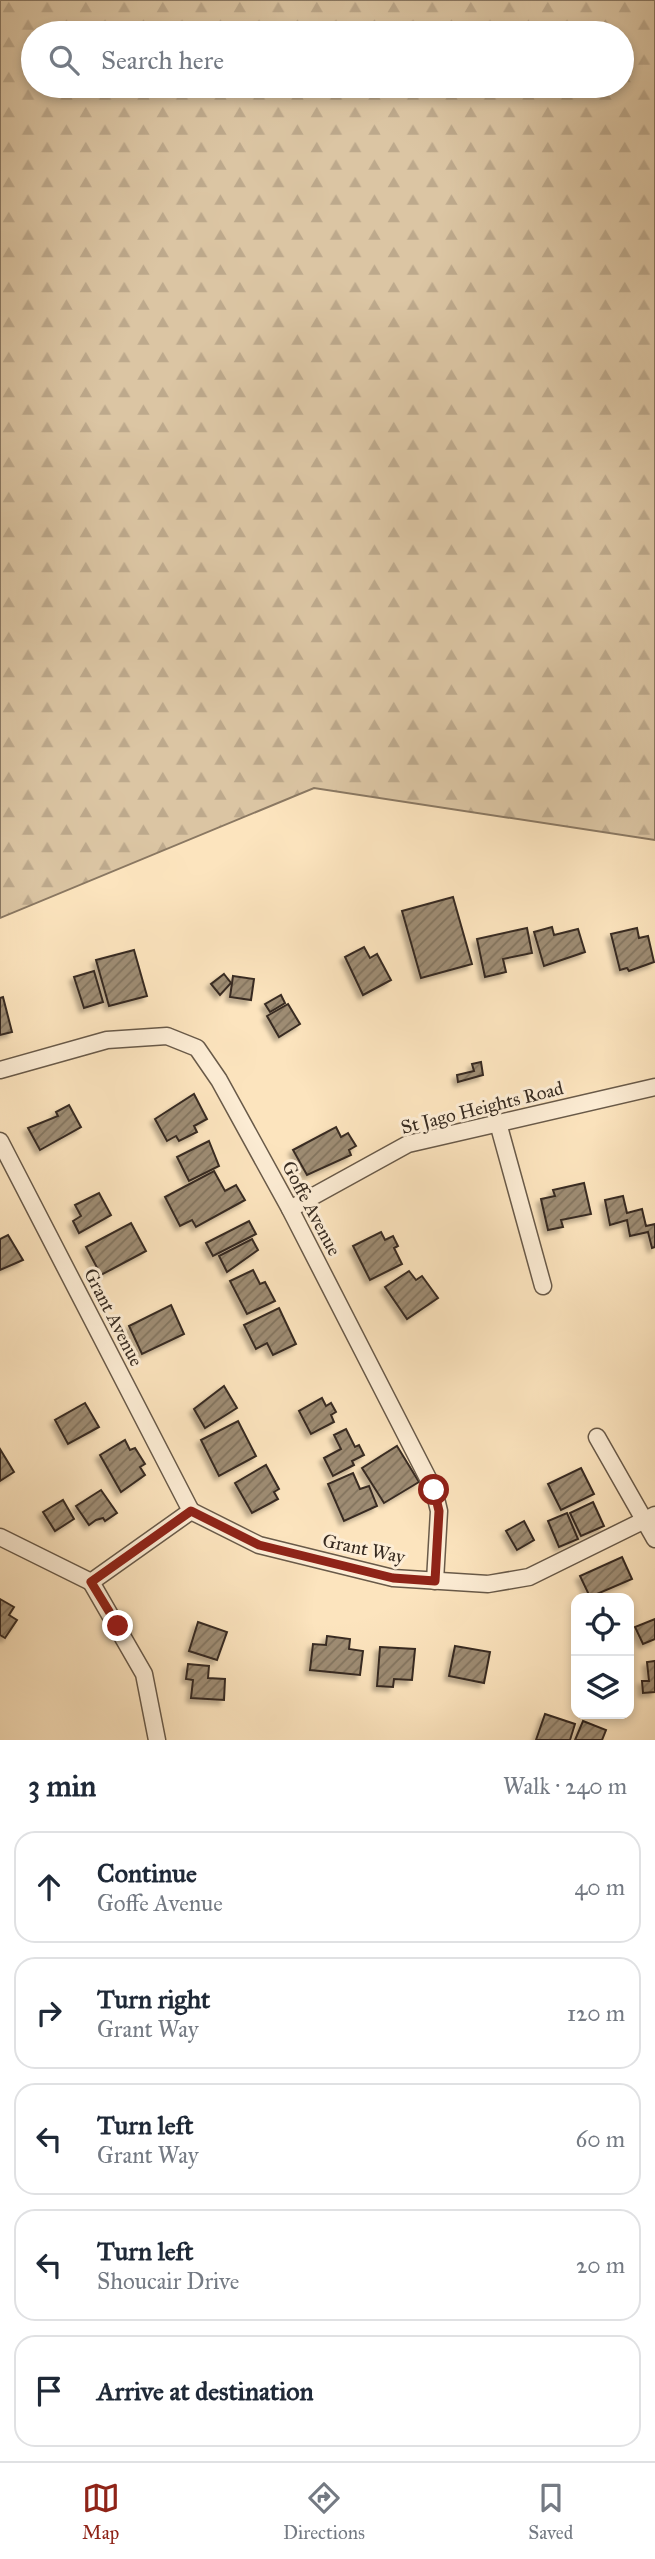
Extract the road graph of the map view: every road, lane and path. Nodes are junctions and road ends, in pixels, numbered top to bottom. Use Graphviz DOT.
graph roads {
  1 [pos="0,1070"];
  2 [pos="655,1087"];
  3 [pos="498,1123"];
  4 [pos="0,1141"];
  5 [pos="290,1209"];
  6 [pos="543,1286"];
  7 [pos="597,1437"];
  8 [pos="191,1511"];
  9 [pos="650,1517"];
  10 [pos="0,1537"];
  11 [pos="655,1539"];
  12 [pos="435,1581"];
  13 [pos="91,1582"];
  14 [pos="157,1740"];
  1 -- 5 [label="street, Goffe Avenue"];
  2 -- 3 [label="street, St Jago Heights Road"];
  3 -- 5 [label="street, St Jago Heights Road"];
  3 -- 6 [label="street"];
  4 -- 8 [label="street, Grant Avenue"];
  5 -- 12 [label="street, Goffe Avenue"];
  7 -- 9 [label="street"];
  8 -- 12 [label="street, Grant Way"];
  8 -- 13 [label="street"];
  9 -- 11 [label="street"];
  9 -- 12 [label="street, Grant Way"];
  10 -- 13 [label="street"];
  13 -- 14 [label="street"];
}
